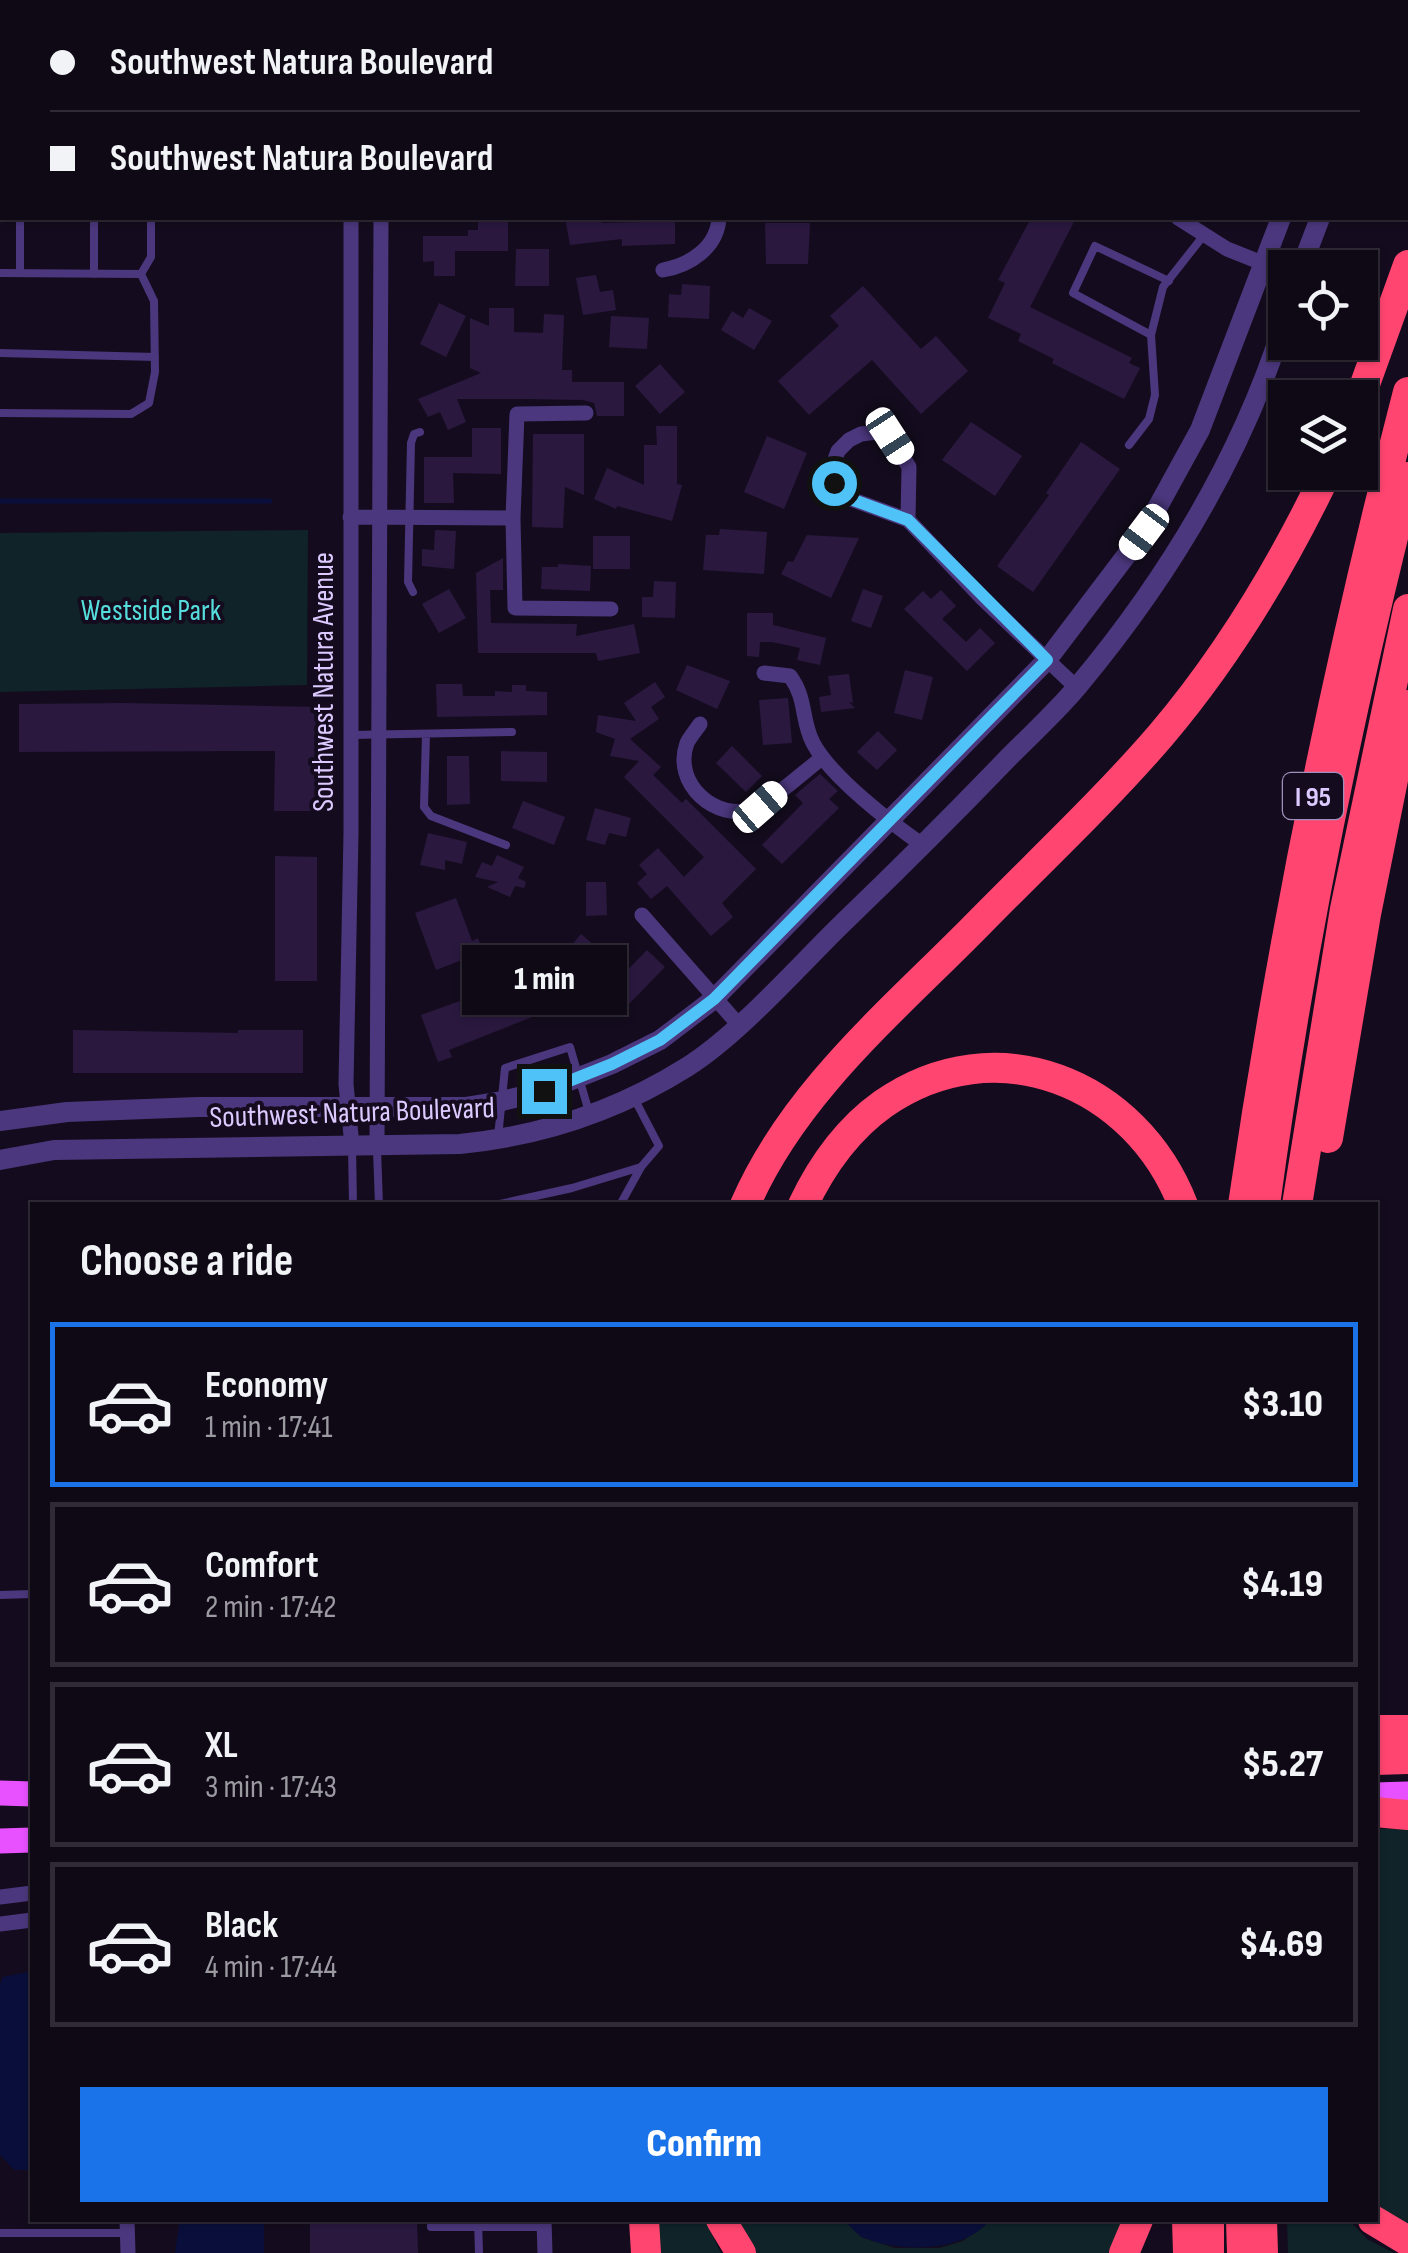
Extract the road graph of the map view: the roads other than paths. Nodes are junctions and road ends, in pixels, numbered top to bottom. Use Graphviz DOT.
graph roads {
  1 [pos="20,220"];
  2 [pos="94,220"];
  3 [pos="151,220"];
  4 [pos="351,220"];
  5 [pos="381,220"];
  6 [pos="720,220"];
  7 [pos="1181,220"];
  8 [pos="1280,220"];
  9 [pos="1319,220"];
  10 [pos="1204,235"];
  11 [pos="1308,250"];
  12 [pos="1264,264"];
  13 [pos="1408,265"];
  14 [pos="1268,266"];
  15 [pos="663,270"];
  16 [pos="0,274"];
  17 [pos="20,274"];
  18 [pos="94,274"];
  19 [pos="141,274"];
  20 [pos="1169,280"];
  21 [pos="1152,335"];
  22 [pos="0,353"];
  23 [pos="155,357"];
  24 [pos="1272,360"];
  25 [pos="1366,380"];
  26 [pos="1408,392"];
  27 [pos="0,412"];
  28 [pos="586,414"];
  29 [pos="420,432"];
  30 [pos="1129,445"];
  31 [pos="1408,477"];
  32 [pos="1317,490"];
  33 [pos="350,517"];
  34 [pos="381,517"];
  35 [pos="410,517"];
  36 [pos="512,518"];
  37 [pos="908,520"];
  38 [pos="413,592"];
  39 [pos="611,609"];
  40 [pos="1408,609"];
  41 [pos="1047,660"];
  42 [pos="764,674"];
  43 [pos="1076,688"];
  44 [pos="1408,705"];
  45 [pos="700,724"];
  46 [pos="512,732"];
  47 [pos="426,734"];
  48 [pos="351,735"];
  49 [pos="380,735"];
  50 [pos="822,758"];
  51 [pos="890,822"];
  52 [pos="506,844"];
  53 [pos="924,846"];
  54 [pos="642,915"];
  55 [pos="348,992"];
  56 [pos="378,993"];
  57 [pos="714,999"];
  58 [pos="738,1024"];
  59 [pos="579,1078"];
  60 [pos="634,1098"];
  61 [pos="502,1101"];
  62 [pos="348,1108"];
  63 [pos="378,1108"];
  64 [pos="590,1116"];
  65 [pos="0,1121"];
  66 [pos="498,1140"];
  67 [pos="352,1146"];
  68 [pos="377,1146"];
  69 [pos="0,1160"];
  70 [pos="641,1167"];
  71 [pos="353,1202"];
  72 [pos="379,1202"];
  73 [pos="510,1202"];
  74 [pos="622,1202"];
  75 [pos="746,1202"];
  76 [pos="805,1202"];
  77 [pos="1183,1202"];
  78 [pos="1243,1202"];
  79 [pos="1265,1202"];
  80 [pos="1297,1202"];
  81 [pos="1318,1202"];
  82 [pos="30,1594"];
  83 [pos="0,1595"];
  84 [pos="1378,1730"];
  85 [pos="1408,1730"];
  86 [pos="1408,1744"];
  87 [pos="1378,1747"];
  88 [pos="1408,1759"];
  89 [pos="1378,1760"];
  90 [pos="0,1793"];
  91 [pos="30,1794"];
  92 [pos="1408,1794"];
  93 [pos="1378,1795"];
  94 [pos="1378,1812"];
  95 [pos="1408,1816"];
  96 [pos="30,1840"];
  97 [pos="0,1841"];
  98 [pos="30,1893"];
  99 [pos="0,1897"];
  100 [pos="30,1920"];
  101 [pos="0,1924"];
  102 [pos="431,2222"];
  103 [pos="644,2222"];
  104 [pos="722,2222"];
  105 [pos="1137,2222"];
  106 [pos="1187,2222"];
  107 [pos="1208,2222"];
  108 [pos="1241,2222"];
  109 [pos="1262,2222"];
  110 [pos="1375,2222"];
  111 [pos="478,2223"];
  112 [pos="544,2223"];
  113 [pos="128,2224"];
  114 [pos="0,2233"];
  115 [pos="1408,2242"];
  116 [pos="128,2253"];
  117 [pos="479,2253"];
  118 [pos="546,2253"];
  119 [pos="646,2253"];
  120 [pos="741,2253"];
  121 [pos="1124,2253"];
  122 [pos="1188,2253"];
  123 [pos="1209,2253"];
  124 [pos="1242,2253"];
  125 [pos="1263,2253"];
  1 -- 17 [label="lane"];
  2 -- 18 [label="lane"];
  3 -- 19 [label="lane"];
  4 -- 33 [label="street, Southwest Natura Avenue"];
  5 -- 34 [label="street, Southwest Natura Avenue"];
  6 -- 15 [label="street"];
  7 -- 10 [label="street"];
  8 -- 12 [label="street, Southwest Natura Boulevard"];
  9 -- 11 [label="street"];
  10 -- 12 [label="street"];
  10 -- 20 [label="lane"];
  12 -- 14 [label="street"];
  12 -- 41 [label="street, Southwest Natura Boulevard"];
  13 -- 25 [label="highway"];
  16 -- 17 [label="lane"];
  17 -- 18 [label="lane"];
  18 -- 19 [label="lane"];
  19 -- 23 [label="lane"];
  20 -- 21 [label="lane"];
  20 -- 21 [label="lane"];
  21 -- 30 [label="lane"];
  22 -- 23 [label="lane"];
  23 -- 27 [label="lane"];
  24 -- 43 [label="street, Southwest Natura Boulevard"];
  26 -- 78 [label="highway, I 95"];
  28 -- 36 [label="street"];
  29 -- 35 [label="lane"];
  31 -- 79 [label="highway"];
  32 -- 75 [label="highway"];
  33 -- 34 [label="street"];
  33 -- 48 [label="street, Southwest Natura Avenue"];
  34 -- 35 [label="street"];
  34 -- 49 [label="street, Southwest Natura Avenue"];
  35 -- 36 [label="street"];
  35 -- 38 [label="lane"];
  36 -- 39 [label="street"];
  37 -- 37 [label="street"];
  37 -- 41 [label="street"];
  40 -- 80 [label="highway"];
  41 -- 43 [label="street"];
  41 -- 51 [label="street, Southwest Natura Boulevard"];
  42 -- 50 [label="street"];
  43 -- 53 [label="street, Southwest Natura Boulevard"];
  44 -- 81 [label="highway, I 95"];
  45 -- 50 [label="street"];
  46 -- 47 [label="lane"];
  47 -- 49 [label="lane"];
  47 -- 52 [label="lane"];
  48 -- 49 [label="lane"];
  48 -- 55 [label="street, Southwest Natura Avenue"];
  49 -- 56 [label="street, Southwest Natura Avenue"];
  50 -- 51 [label="street"];
  51 -- 53 [label="street"];
  51 -- 57 [label="street, Southwest Natura Boulevard"];
  53 -- 58 [label="street, Southwest Natura Boulevard"];
  54 -- 57 [label="street"];
  55 -- 56 [label="street"];
  55 -- 62 [label="street, Southwest Natura Avenue"];
  56 -- 63 [label="street, Southwest Natura Avenue"];
  57 -- 58 [label="street"];
  57 -- 59 [label="street, Southwest Natura Boulevard"];
  58 -- 60 [label="street, Southwest Natura Boulevard"];
  59 -- 61 [label="street, Southwest Natura Boulevard"];
  59 -- 61 [label="lane"];
  59 -- 64 [label="lane"];
  60 -- 64 [label="street, Southwest Natura Boulevard"];
  60 -- 70 [label="lane"];
  61 -- 63 [label="street, Southwest Natura Boulevard"];
  61 -- 66 [label="lane"];
  62 -- 63 [label="street, Southwest Natura Boulevard"];
  62 -- 65 [label="street, Southwest Natura Boulevard"];
  62 -- 67 [label="street, Southwest Natura Avenue"];
  63 -- 68 [label="street, Southwest Natura Avenue"];
  64 -- 66 [label="street, Southwest Natura Boulevard"];
  66 -- 68 [label="street, Southwest Natura Boulevard"];
  67 -- 68 [label="street, Southwest Natura Boulevard"];
  67 -- 69 [label="street, Southwest Natura Boulevard"];
  67 -- 71 [label="lane"];
  68 -- 72 [label="lane"];
  70 -- 73 [label="lane"];
  70 -- 74 [label="lane"];
  76 -- 77 [label="highway"];
  82 -- 83 [label="lane"];
  84 -- 85 [label="highway"];
  86 -- 87 [label="main road"];
  88 -- 89 [label="highway"];
  90 -- 91 [label="main road"];
  92 -- 93 [label="main road"];
  94 -- 95 [label="highway"];
  96 -- 97 [label="main road"];
  98 -- 99 [label="street"];
  100 -- 101 [label="street"];
  102 -- 111 [label="lane"];
  103 -- 119 [label="highway"];
  104 -- 120 [label="highway"];
  105 -- 121 [label="highway"];
  106 -- 122 [label="highway"];
  107 -- 123 [label="highway"];
  108 -- 124 [label="highway"];
  109 -- 125 [label="highway"];
  110 -- 115 [label="highway"];
  111 -- 112 [label="lane"];
  111 -- 117 [label="lane"];
  112 -- 118 [label="street"];
  113 -- 114 [label="lane"];
  113 -- 116 [label="street"];
}
